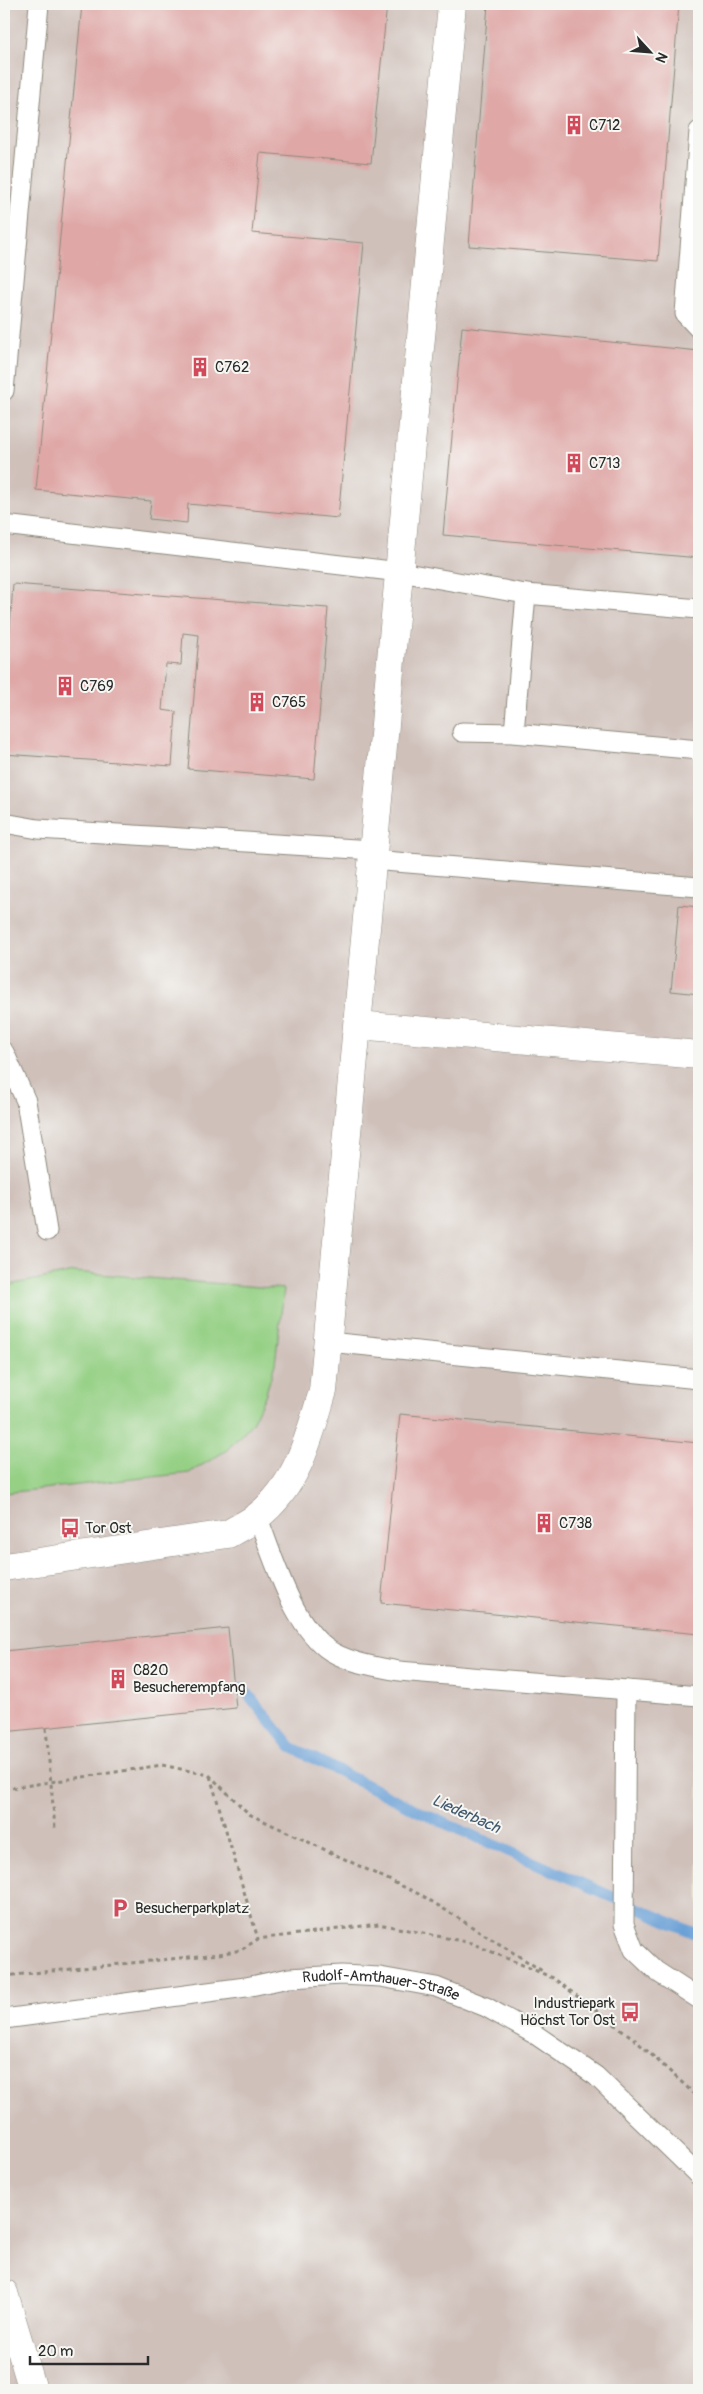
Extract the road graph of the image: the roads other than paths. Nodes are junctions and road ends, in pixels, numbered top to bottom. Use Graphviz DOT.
graph roads {
  1 [pos="39,4"];
  2 [pos="452,4"];
  3 [pos="699,131"];
  4 [pos="699,329"];
  5 [pos="4,391"];
  6 [pos="4,525"];
  7 [pos="400,572"];
  8 [pos="526,594"];
  9 [pos="699,609"];
  10 [pos="462,732"];
  11 [pos="514,733"];
  12 [pos="699,750"];
  13 [pos="4,823"];
  14 [pos="372,855"];
  15 [pos="699,887"];
  16 [pos="358,1025"];
  17 [pos="4,1052"];
  18 [pos="699,1055"];
  19 [pos="47,1231"];
  20 [pos="328,1342"];
  21 [pos="699,1379"];
  22 [pos="257,1516"];
  23 [pos="4,1567"];
  24 [pos="626,1690"];
  25 [pos="699,1696"];
  26 [pos="699,1999"];
  27 [pos="4,2019"];
  28 [pos="699,2176"];
  29 [pos="4,2293"];
  30 [pos="33,2390"];
  1 -- 5 [label="lane"];
  2 -- 7 [label="street"];
  3 -- 4 [label="lane"];
  6 -- 7 [label="lane"];
  7 -- 8 [label="lane"];
  7 -- 14 [label="street"];
  8 -- 9 [label="lane"];
  8 -- 11 [label="lane"];
  10 -- 11 [label="lane"];
  11 -- 12 [label="lane"];
  13 -- 14 [label="lane"];
  14 -- 15 [label="lane"];
  14 -- 16 [label="street"];
  16 -- 18 [label="street"];
  16 -- 20 [label="street"];
  17 -- 19 [label="lane"];
  20 -- 21 [label="lane"];
  20 -- 22 [label="street"];
  22 -- 23 [label="street"];
  22 -- 24 [label="lane"];
  24 -- 25 [label="lane"];
  24 -- 26 [label="lane"];
  27 -- 28 [label="lane, Rudolf-Amthauer-Straße"];
  29 -- 30 [label="street"];
}
